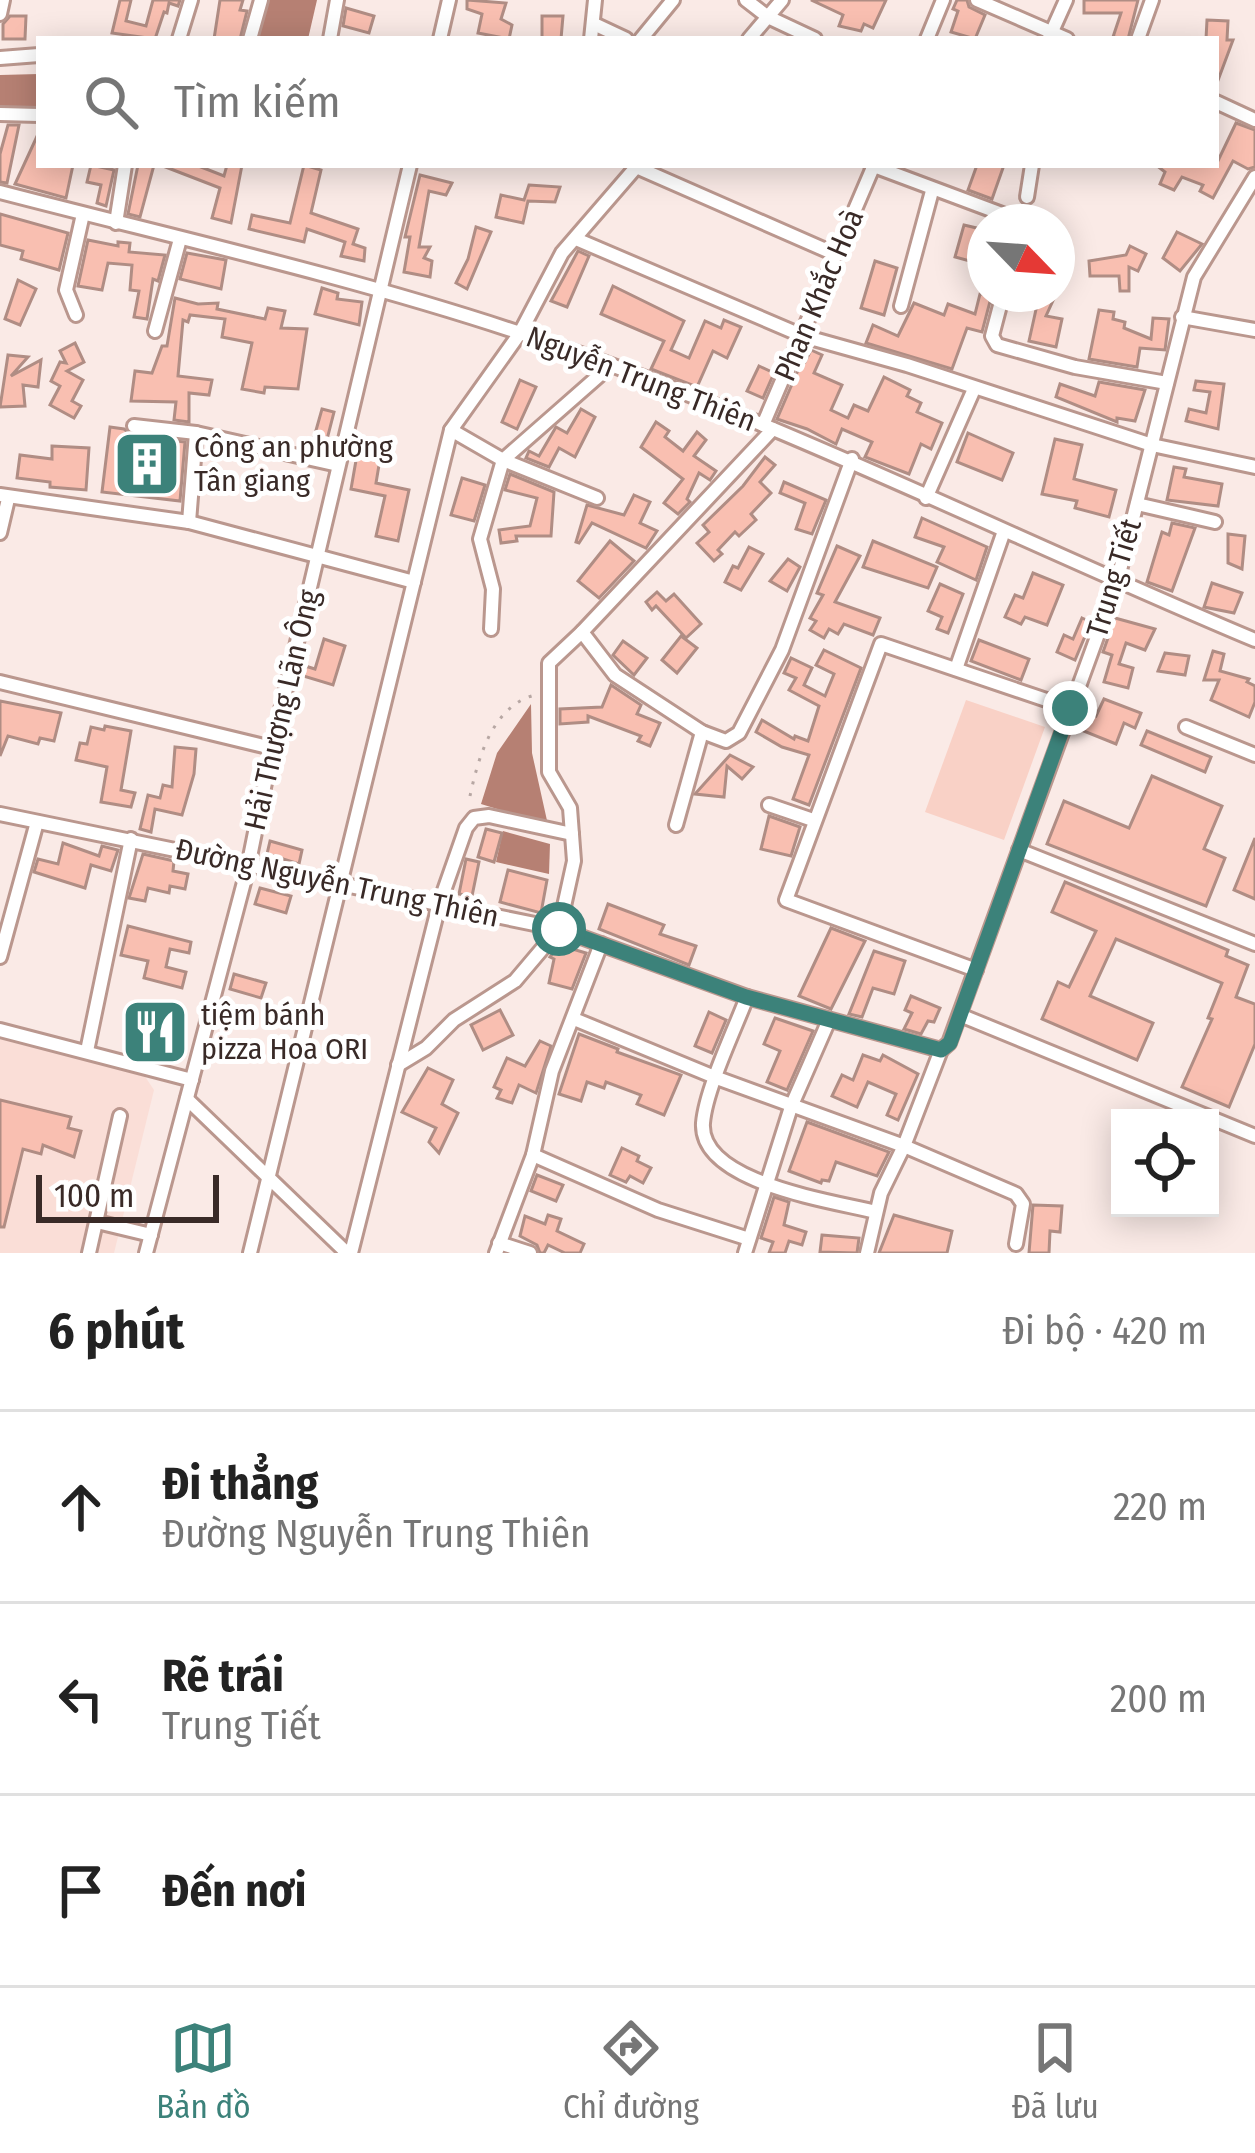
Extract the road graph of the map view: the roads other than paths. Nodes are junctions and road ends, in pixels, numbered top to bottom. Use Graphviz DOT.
graph roads {
  1 [pos="3,0"];
  2 [pos="191,0"];
  3 [pos="261,0"];
  4 [pos="337,0"];
  5 [pos="449,0"];
  6 [pos="673,0"];
  7 [pos="746,0"];
  8 [pos="782,0"];
  9 [pos="943,0"];
  10 [pos="976,0"];
  11 [pos="1066,0"];
  12 [pos="1152,0"];
  13 [pos="597,9"];
  14 [pos="0,14"];
  15 [pos="767,17"];
  16 [pos="1049,35"];
  17 [pos="180,36"];
  18 [pos="251,36"];
  19 [pos="331,36"];
  20 [pos="441,36"];
  21 [pos="623,36"];
  22 [pos="643,36"];
  23 [pos="751,36"];
  24 [pos="808,36"];
  25 [pos="928,36"];
  26 [pos="1139,36"];
  27 [pos="36,55"];
  28 [pos="0,58"];
  29 [pos="1219,102"];
  30 [pos="0,114"];
  31 [pos="36,115"];
  32 [pos="1255,120"];
  33 [pos="125,168"];
  34 [pos="409,168"];
  35 [pos="634,168"];
  36 [pos="641,168"];
  37 [pos="871,168"];
  38 [pos="877,168"];
  39 [pos="1032,168"];
  40 [pos="1255,177"];
  41 [pos="932,191"];
  42 [pos="0,192"];
  43 [pos="1027,197"];
  44 [pos="972,204"];
  45 [pos="83,214"];
  46 [pos="116,223"];
  47 [pos="180,239"];
  48 [pos="575,239"];
  49 [pos="837,255"];
  50 [pos="380,289"];
  51 [pos="901,306"];
  52 [pos="998,312"];
  53 [pos="76,315"];
  54 [pos="1182,316"];
  55 [pos="1255,330"];
  56 [pos="154,331"];
  57 [pos="520,333"];
  58 [pos="803,336"];
  59 [pos="610,366"];
  60 [pos="1167,383"];
  61 [pos="974,389"];
  62 [pos="134,426"];
  63 [pos="768,427"];
  64 [pos="451,430"];
  65 [pos="196,433"];
  66 [pos="1151,445"];
  67 [pos="851,459"];
  68 [pos="503,460"];
  69 [pos="338,464"];
  70 [pos="1255,467"];
  71 [pos="4,497"];
  72 [pos="597,498"];
  73 [pos="926,498"];
  74 [pos="1137,504"];
  75 [pos="189,522"];
  76 [pos="1215,523"];
  77 [pos="1004,531"];
  78 [pos="0,533"];
  79 [pos="316,558"];
  80 [pos="414,582"];
  81 [pos="1117,582"];
  82 [pos="491,629"];
  83 [pos="582,632"];
  84 [pos="1255,640"];
  85 [pos="956,669"];
  86 [pos="0,682"];
  87 [pos="1070,708"];
  88 [pos="1186,727"];
  89 [pos="702,732"];
  90 [pos="272,748"];
  91 [pos="1253,750"];
  92 [pos="769,805"];
  93 [pos="0,814"];
  94 [pos="814,820"];
  95 [pos="37,822"];
  96 [pos="676,825"];
  97 [pos="572,834"];
  98 [pos="131,839"];
  99 [pos="1019,850"];
  100 [pos="248,867"];
  101 [pos="340,886"];
  102 [pos="439,904"];
  103 [pos="559,929"];
  104 [pos="601,944"];
  105 [pos="1255,944"];
  106 [pos="0,957"];
  107 [pos="976,970"];
  108 [pos="746,997"];
  109 [pos="960,1015"];
  110 [pos="574,1019"];
  111 [pos="829,1020"];
  112 [pos="0,1030"];
  113 [pos="943,1049"];
  114 [pos="87,1052"];
  115 [pos="398,1065"];
  116 [pos="717,1078"];
  117 [pos="192,1080"];
  118 [pos="187,1100"];
  119 [pos="791,1107"];
  120 [pos="120,1116"];
  121 [pos="1255,1136"];
  122 [pos="904,1146"];
  123 [pos="533,1155"];
  124 [pos="268,1177"];
  125 [pos="764,1183"];
  126 [pos="876,1212"];
  127 [pos="97,1222"];
  128 [pos="151,1235"];
  129 [pos="1016,1244"];
  130 [pos="747,1246"];
  131 [pos="497,1248"];
  132 [pos="89,1253"];
  133 [pos="146,1253"];
  134 [pos="250,1253"];
  135 [pos="349,1253"];
  136 [pos="530,1253"];
  137 [pos="867,1253"];
  1 -- 14 [label="street"];
  2 -- 17 [label="street"];
  3 -- 18 [label="street"];
  4 -- 19 [label="street"];
  5 -- 20 [label="street"];
  6 -- 22 [label="street"];
  7 -- 15 [label="street"];
  8 -- 15 [label="street"];
  9 -- 25 [label="street"];
  10 -- 16 [label="street"];
  11 -- 16 [label="street"];
  12 -- 26 [label="street"];
  13 -- 21 [label="street"];
  15 -- 23 [label="street"];
  15 -- 24 [label="street"];
  27 -- 28 [label="street"];
  29 -- 32 [label="street"];
  30 -- 31 [label="street"];
  33 -- 46 [label="street"];
  34 -- 50 [label="street, Hải Thượng Lãn Ông"];
  35 -- 48 [label="street"];
  36 -- 49 [label="street"];
  37 -- 49 [label="street, Phan Khắc Hoà"];
  38 -- 41 [label="street"];
  39 -- 43 [label="street"];
  40 -- 54 [label="street, Trung Tiết"];
  41 -- 44 [label="street"];
  41 -- 51 [label="street"];
  42 -- 45 [label="street, Nguyễn Trung Thiên"];
  45 -- 46 [label="street, Nguyễn Trung Thiên"];
  45 -- 53 [label="street"];
  46 -- 47 [label="street, Nguyễn Trung Thiên"];
  47 -- 50 [label="street, Nguyễn Trung Thiên"];
  47 -- 56 [label="street"];
  48 -- 57 [label="street"];
  48 -- 58 [label="street"];
  49 -- 58 [label="street, Phan Khắc Hoà"];
  50 -- 57 [label="street, Nguyễn Trung Thiên"];
  50 -- 69 [label="street, Hải Thượng Lãn Ông"];
  52 -- 60 [label="street"];
  54 -- 55 [label="street"];
  54 -- 60 [label="street, Trung Tiết"];
  57 -- 59 [label="street, Nguyễn Trung Thiên"];
  57 -- 64 [label="street"];
  58 -- 61 [label="street"];
  58 -- 63 [label="street, Phan Khắc Hoà"];
  59 -- 63 [label="street, Nguyễn Trung Thiên"];
  59 -- 68 [label="street"];
  60 -- 66 [label="street, Trung Tiết"];
  61 -- 66 [label="street"];
  61 -- 73 [label="street"];
  62 -- 65 [label="street"];
  63 -- 67 [label="street, Nguyễn Trung Thiên"];
  63 -- 83 [label="street, Phan Khắc Hoà"];
  64 -- 68 [label="street"];
  64 -- 80 [label="street"];
  65 -- 69 [label="street"];
  65 -- 75 [label="street"];
  66 -- 70 [label="street"];
  66 -- 74 [label="street, Trung Tiết"];
  67 -- 73 [label="street, Nguyễn Trung Thiên"];
  67 -- 89 [label="street"];
  68 -- 72 [label="street"];
  68 -- 82 [label="street"];
  69 -- 79 [label="street, Hải Thượng Lãn Ông"];
  71 -- 75 [label="street"];
  71 -- 78 [label="street"];
  73 -- 77 [label="street, Nguyễn Trung Thiên"];
  74 -- 76 [label="street"];
  74 -- 81 [label="street, Trung Tiết"];
  75 -- 79 [label="street"];
  77 -- 81 [label="street, Nguyễn Trung Thiên"];
  77 -- 85 [label="street"];
  79 -- 80 [label="street"];
  79 -- 90 [label="street, Hải Thượng Lãn Ông"];
  80 -- 101 [label="street"];
  81 -- 84 [label="street, Nguyễn Trung Thiên"];
  81 -- 87 [label="street, Trung Tiết"];
  83 -- 89 [label="street"];
  83 -- 97 [label="street, Phan Khắc Hoà"];
  85 -- 87 [label="street"];
  85 -- 94 [label="street"];
  86 -- 90 [label="street"];
  87 -- 99 [label="street, Trung Tiết"];
  88 -- 91 [label="street"];
  89 -- 96 [label="street"];
  90 -- 100 [label="street, Hải Thượng Lãn Ông"];
  92 -- 94 [label="street"];
  93 -- 95 [label="street, Đường Nguyễn Trung Thiên"];
  94 -- 107 [label="street"];
  95 -- 98 [label="street, Đường Nguyễn Trung Thiên"];
  95 -- 106 [label="street"];
  97 -- 102 [label="street"];
  97 -- 103 [label="street"];
  98 -- 100 [label="street, Đường Nguyễn Trung Thiên"];
  98 -- 114 [label="street"];
  99 -- 105 [label="street"];
  99 -- 107 [label="street, Trung Tiết"];
  100 -- 101 [label="street, Đường Nguyễn Trung Thiên"];
  100 -- 117 [label="street, Hải Thượng Lãn Ông"];
  101 -- 102 [label="street, Đường Nguyễn Trung Thiên"];
  101 -- 124 [label="street"];
  102 -- 103 [label="street, Đường Nguyễn Trung Thiên"];
  102 -- 115 [label="street"];
  103 -- 104 [label="street, Đường Nguyễn Trung Thiên"];
  103 -- 115 [label="street"];
  104 -- 108 [label="street, Đường Nguyễn Trung Thiên"];
  104 -- 110 [label="street"];
  107 -- 109 [label="street, Trung Tiết"];
  108 -- 111 [label="street, Đường Nguyễn Trung Thiên"];
  108 -- 116 [label="street"];
  109 -- 113 [label="street, Trung Tiết"];
  109 -- 121 [label="street"];
  110 -- 116 [label="street"];
  110 -- 123 [label="street"];
  111 -- 113 [label="street, Đường Nguyễn Trung Thiên"];
  111 -- 119 [label="street"];
  112 -- 114 [label="street"];
  113 -- 122 [label="street, Trung Tiết"];
  114 -- 117 [label="street"];
  115 -- 135 [label="street"];
  116 -- 119 [label="street"];
  116 -- 125 [label="street"];
  117 -- 118 [label="street, Hải Thượng Lãn Ông"];
  118 -- 124 [label="street"];
  118 -- 128 [label="street, Hải Thượng Lãn Ông"];
  119 -- 122 [label="street"];
  119 -- 125 [label="street"];
  120 -- 127 [label="street"];
  122 -- 126 [label="street, Trung Tiết"];
  122 -- 129 [label="street"];
  123 -- 130 [label="street"];
  123 -- 131 [label="street"];
  124 -- 134 [label="street"];
  124 -- 135 [label="street"];
  125 -- 126 [label="street"];
  125 -- 130 [label="street"];
  126 -- 137 [label="street, Trung Tiết"];
  127 -- 128 [label="street"];
  127 -- 132 [label="street"];
  128 -- 133 [label="street, Hải Thượng Lãn Ông"];
  131 -- 136 [label="street"];
}
